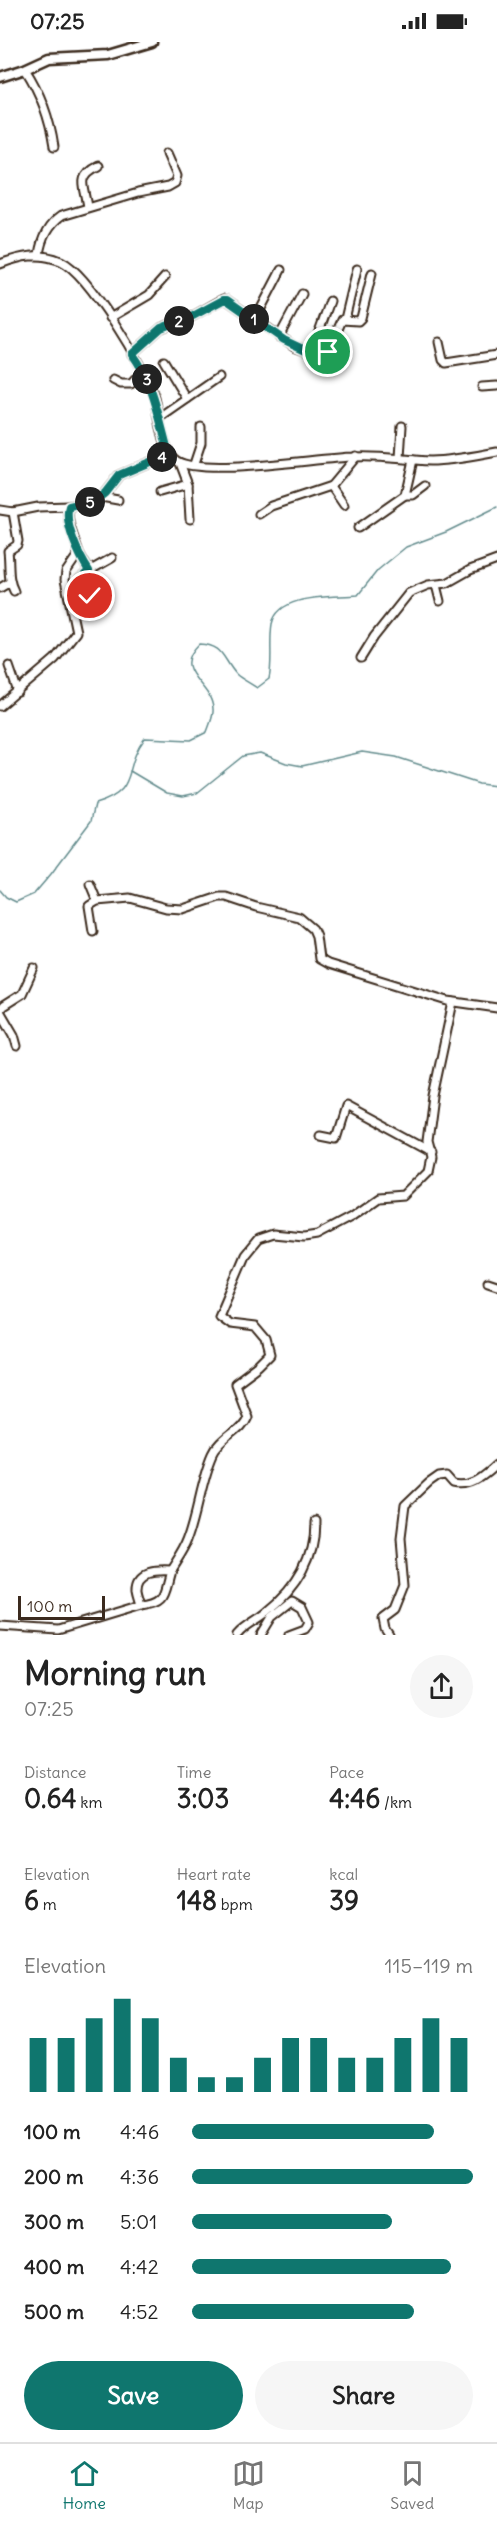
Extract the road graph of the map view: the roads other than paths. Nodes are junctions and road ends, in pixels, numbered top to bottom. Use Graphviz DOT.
graph roads {
  1 [pos="152,42"];
  2 [pos="25,69"];
  3 [pos="0,77"];
  4 [pos="54,147"];
  5 [pos="167,153"];
  6 [pos="98,166"];
  7 [pos="88,207"];
  8 [pos="39,255"];
  9 [pos="0,264"];
  10 [pos="357,269"];
  11 [pos="281,270"];
  12 [pos="372,273"];
  13 [pos="165,277"];
  14 [pos="302,294"];
  15 [pos="330,300"];
  16 [pos="110,318"];
  17 [pos="345,319"];
  18 [pos="255,320"];
  19 [pos="279,337"];
  20 [pos="439,342"];
  21 [pos="132,354"];
  22 [pos="311,354"];
  23 [pos="497,355"];
  24 [pos="164,361"];
  25 [pos="144,370"];
  26 [pos="219,377"];
  27 [pos="113,380"];
  28 [pos="497,386"];
  29 [pos="482,387"];
  30 [pos="187,399"];
  31 [pos="160,418"];
  32 [pos="402,426"];
  33 [pos="201,427"];
  34 [pos="497,452"];
  35 [pos="169,454"];
  36 [pos="356,456"];
  37 [pos="400,458"];
  38 [pos="413,460"];
  39 [pos="180,463"];
  40 [pos="194,464"];
  41 [pos="188,484"];
  42 [pos="331,486"];
  43 [pos="425,486"];
  44 [pos="160,492"];
  45 [pos="405,495"];
  46 [pos="101,497"];
  47 [pos="118,500"];
  48 [pos="69,506"];
  49 [pos="344,506"];
  50 [pos="0,510"];
  51 [pos="13,512"];
  52 [pos="259,514"];
  53 [pos="190,519"];
  54 [pos="358,528"];
  55 [pos="4,549"];
  56 [pos="79,553"];
  57 [pos="112,558"];
  58 [pos="497,563"];
  59 [pos="89,571"];
  60 [pos="10,582"];
  61 [pos="436,585"];
  62 [pos="0,588"];
  63 [pos="14,591"];
  64 [pos="90,596"];
  65 [pos="440,601"];
  66 [pos="361,658"];
  67 [pos="9,666"];
  68 [pos="18,692"];
  69 [pos="0,706"];
  70 [pos="90,884"];
  71 [pos="97,901"];
  72 [pos="93,931"];
  73 [pos="34,968"];
  74 [pos="453,1002"];
  75 [pos="497,1008"];
  76 [pos="0,1011"];
  77 [pos="17,1046"];
  78 [pos="321,1135"];
  79 [pos="431,1152"];
  80 [pos="488,1282"];
  81 [pos="497,1285"];
  82 [pos="497,1464"];
  83 [pos="314,1524"];
  84 [pos="170,1571"];
  85 [pos="141,1605"];
  86 [pos="0,1626"];
  87 [pos="237,1635"];
  88 [pos="261,1635"];
  89 [pos="289,1635"];
  90 [pos="389,1635"];
  1 -- 2 [label="main road"];
  2 -- 3 [label="main road"];
  2 -- 4 [label="street"];
  5 -- 7 [label="street"];
  6 -- 7 [label="street"];
  7 -- 8 [label="street"];
  8 -- 9 [label="street"];
  8 -- 16 [label="street"];
  10 -- 17 [label="street"];
  11 -- 18 [label="street"];
  12 -- 17 [label="street"];
  13 -- 16 [label="street"];
  14 -- 19 [label="street"];
  15 -- 22 [label="street"];
  16 -- 21 [label="street"];
  17 -- 22 [label="street"];
  18 -- 19 [label="street"];
  18 -- 21 [label="street"];
  19 -- 22 [label="street"];
  20 -- 23 [label="street"];
  21 -- 25 [label="street"];
  24 -- 30 [label="street"];
  25 -- 27 [label="street"];
  25 -- 31 [label="street"];
  26 -- 30 [label="street"];
  28 -- 29 [label="street"];
  30 -- 31 [label="street"];
  31 -- 35 [label="street"];
  32 -- 37 [label="street"];
  33 -- 40 [label="street"];
  34 -- 38 [label="street"];
  35 -- 39 [label="street"];
  35 -- 46 [label="street"];
  36 -- 37 [label="street"];
  36 -- 40 [label="street"];
  36 -- 42 [label="street"];
  37 -- 38 [label="street"];
  38 -- 45 [label="street"];
  39 -- 40 [label="street"];
  39 -- 41 [label="street"];
  41 -- 44 [label="street"];
  41 -- 53 [label="street"];
  42 -- 49 [label="street"];
  42 -- 52 [label="street"];
  43 -- 45 [label="street"];
  45 -- 54 [label="street"];
  46 -- 47 [label="street"];
  46 -- 48 [label="street"];
  48 -- 51 [label="street"];
  48 -- 56 [label="street"];
  50 -- 51 [label="street"];
  51 -- 55 [label="street"];
  55 -- 60 [label="street"];
  56 -- 59 [label="street"];
  56 -- 68 [label="street"];
  57 -- 59 [label="street"];
  58 -- 61 [label="street"];
  59 -- 64 [label="street"];
  60 -- 62 [label="street"];
  60 -- 63 [label="street"];
  61 -- 65 [label="street"];
  61 -- 66 [label="street"];
  67 -- 68 [label="street"];
  68 -- 69 [label="street"];
  70 -- 71 [label="street"];
  71 -- 72 [label="street"];
  71 -- 74 [label="street"];
  73 -- 76 [label="street"];
  74 -- 75 [label="street"];
  74 -- 79 [label="street"];
  76 -- 77 [label="street"];
  78 -- 79 [label="street"];
  79 -- 84 [label="street"];
  80 -- 81 [label="street"];
  82 -- 90 [label="street"];
  83 -- 87 [label="street"];
  84 -- 85 [label="street"];
  84 -- 85 [label="street"];
  85 -- 86 [label="street"];
  88 -- 89 [label="street"];
}
